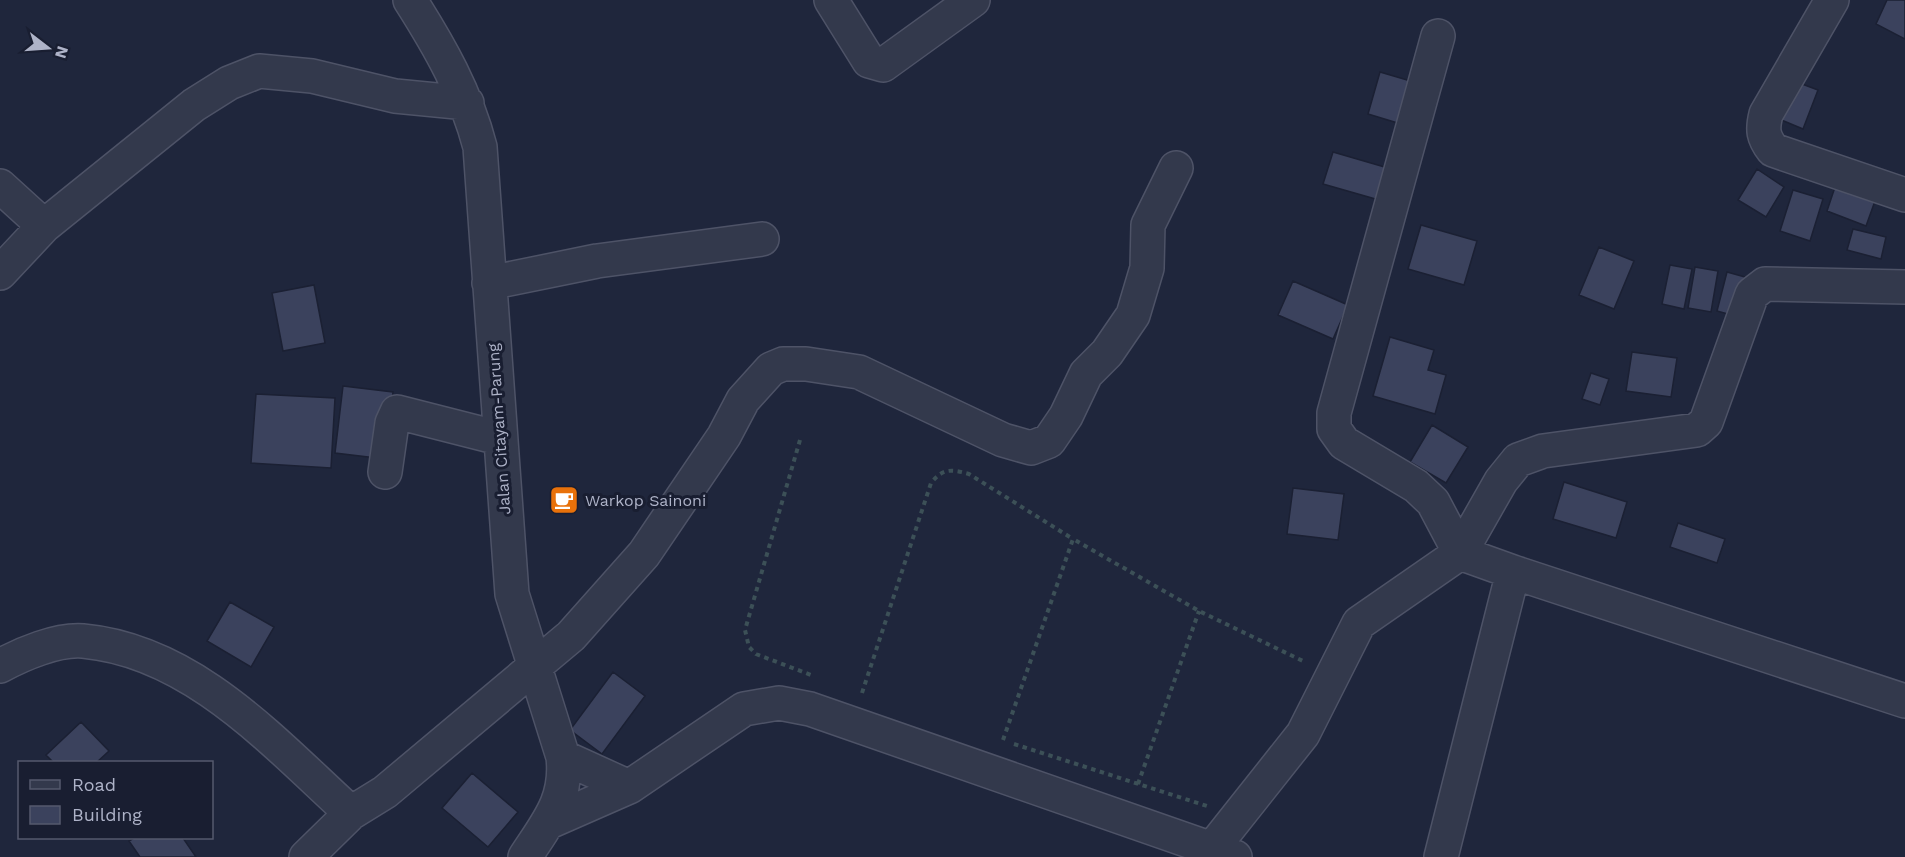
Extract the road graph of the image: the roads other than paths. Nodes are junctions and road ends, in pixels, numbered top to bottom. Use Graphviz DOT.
graph roads {
  1 [pos="410,0"];
  2 [pos="831,0"];
  3 [pos="973,0"];
  4 [pos="1832,0"];
  5 [pos="1438,36"];
  6 [pos="467,103"];
  7 [pos="1176,168"];
  8 [pos="0,186"];
  9 [pos="1905,195"];
  10 [pos="44,226"];
  11 [pos="762,239"];
  12 [pos="0,273"];
  13 [pos="489,283"];
  14 [pos="1905,287"];
  15 [pos="499,438"];
  16 [pos="385,472"];
  17 [pos="1451,535"];
  18 [pos="1513,572"];
  19 [pos="534,665"];
  20 [pos="0,666"];
  21 [pos="1905,701"];
  22 [pos="556,732"];
  23 [pos="629,788"];
  24 [pos="351,813"];
  25 [pos="548,823"];
  26 [pos="1223,854"];
  27 [pos="306,857"];
  28 [pos="525,857"];
  29 [pos="1441,857"];
  1 -- 6 [label="street, Jalan Citayam-Parung"];
  2 -- 3 [label="street"];
  4 -- 9 [label="street"];
  5 -- 17 [label="street"];
  6 -- 10 [label="street"];
  6 -- 13 [label="street, Jalan Citayam-Parung"];
  7 -- 19 [label="street"];
  8 -- 10 [label="street"];
  10 -- 12 [label="street"];
  11 -- 13 [label="street"];
  13 -- 15 [label="street, Jalan Citayam-Parung"];
  14 -- 17 [label="street"];
  15 -- 16 [label="street"];
  15 -- 19 [label="street, Jalan Citayam-Parung"];
  17 -- 18 [label="street"];
  17 -- 26 [label="street"];
  18 -- 21 [label="street"];
  18 -- 29 [label="street"];
  19 -- 22 [label="street, Jalan Citayam-Parung"];
  19 -- 24 [label="street"];
  20 -- 24 [label="street"];
  22 -- 23 [label="street"];
  22 -- 25 [label="street, Jalan Citayam-Parung"];
  23 -- 25 [label="street"];
  23 -- 26 [label="street"];
  24 -- 27 [label="street"];
  25 -- 28 [label="street, Jalan Citayam-Parung"];
}
